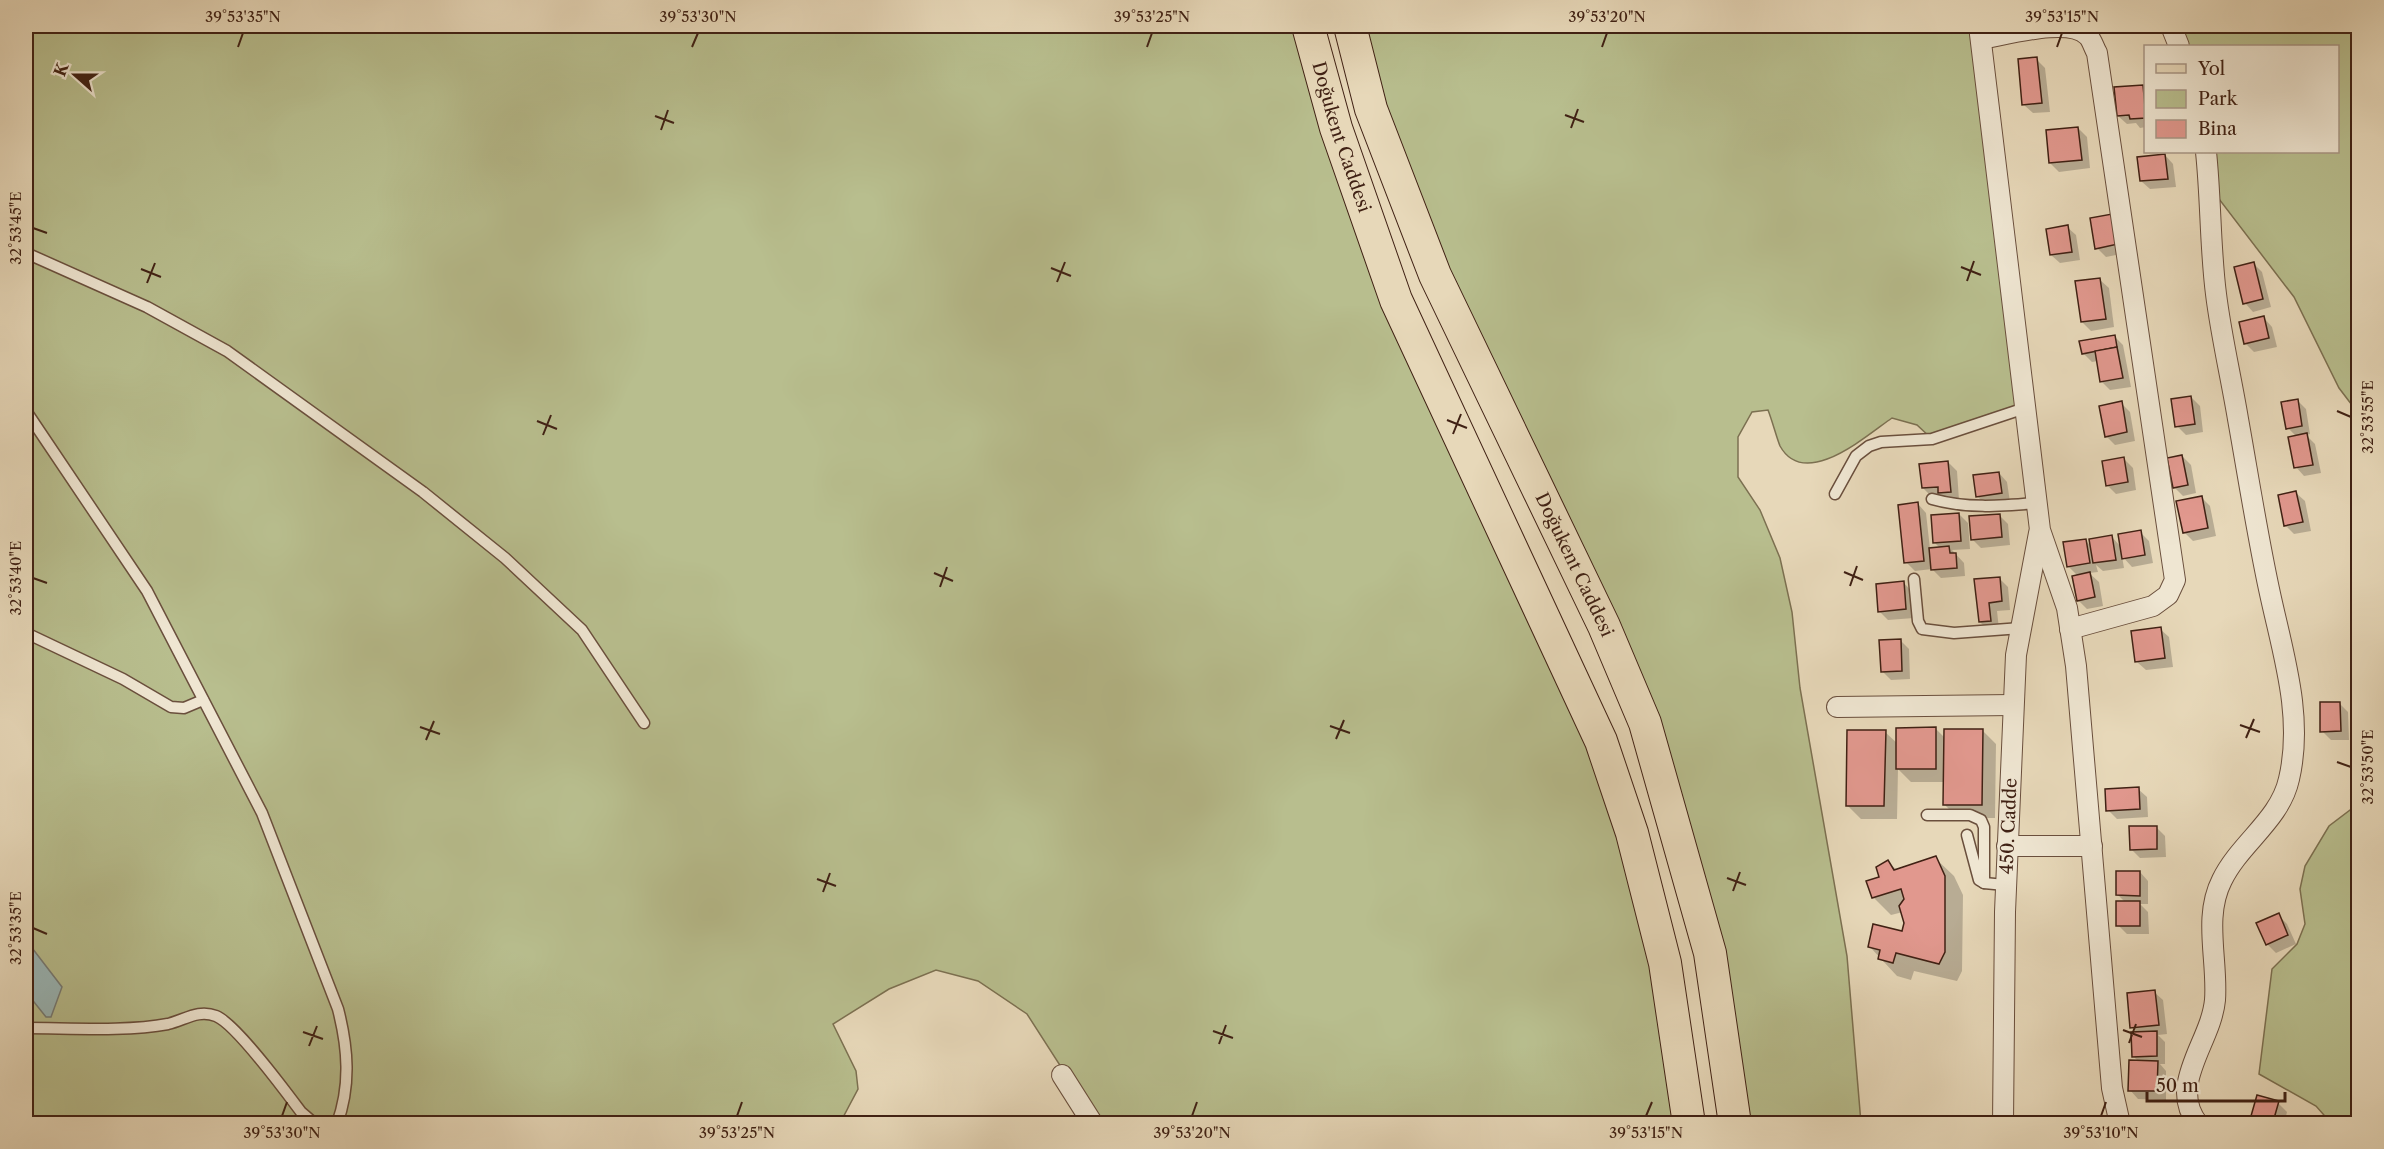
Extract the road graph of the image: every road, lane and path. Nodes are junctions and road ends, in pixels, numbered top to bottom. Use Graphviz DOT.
graph roads {
  1 [pos="1308,26"];
  2 [pos="1350,26"];
  3 [pos="2171,26"];
  4 [pos="1980,32"];
  5 [pos="2179,45"];
  6 [pos="2206,153"];
  7 [pos="26,253"];
  8 [pos="2025,408"];
  9 [pos="26,411"];
  10 [pos="1835,494"];
  11 [pos="1932,499"];
  12 [pos="2036,503"];
  13 [pos="2040,530"];
  14 [pos="1914,579"];
  15 [pos="2021,628"];
  16 [pos="2070,629"];
  17 [pos="26,633"];
  18 [pos="203,700"];
  19 [pos="2013,705"];
  20 [pos="1837,707"];
  21 [pos="644,723"];
  22 [pos="1927,815"];
  23 [pos="1967,835"];
  24 [pos="2007,846"];
  25 [pos="2092,846"];
  26 [pos="1984,883"];
  27 [pos="2006,885"];
  28 [pos="26,1028"];
  29 [pos="1062,1075"];
  30 [pos="315,1124"];
  31 [pos="337,1124"];
  32 [pos="1093,1124"];
  33 [pos="1689,1124"];
  34 [pos="1735,1124"];
  35 [pos="2003,1124"];
  36 [pos="2120,1124"];
  37 [pos="2198,1124"];
  1 -- 33 [label="main road, Doğukent Caddesi"];
  2 -- 34 [label="main road, Doğukent Caddesi"];
  3 -- 5 [label="street"];
  4 -- 8 [label="street"];
  4 -- 16 [label="street"];
  6 -- 37 [label="street"];
  7 -- 21 [label="lane"];
  8 -- 10 [label="lane"];
  8 -- 12 [label="street"];
  9 -- 18 [label="lane"];
  11 -- 12 [label="lane"];
  12 -- 13 [label="street"];
  13 -- 15 [label="street, 450. Cadde"];
  13 -- 16 [label="street"];
  14 -- 15 [label="lane"];
  15 -- 19 [label="street, 450. Cadde"];
  16 -- 25 [label="street"];
  17 -- 18 [label="lane"];
  18 -- 31 [label="lane"];
  19 -- 20 [label="street"];
  19 -- 24 [label="street, 450. Cadde"];
  22 -- 26 [label="lane"];
  23 -- 26 [label="lane"];
  24 -- 25 [label="street"];
  24 -- 27 [label="street, 450. Cadde"];
  25 -- 36 [label="street"];
  26 -- 27 [label="lane"];
  27 -- 35 [label="street, 450. Cadde"];
  28 -- 30 [label="lane"];
  29 -- 32 [label="street"];
}
